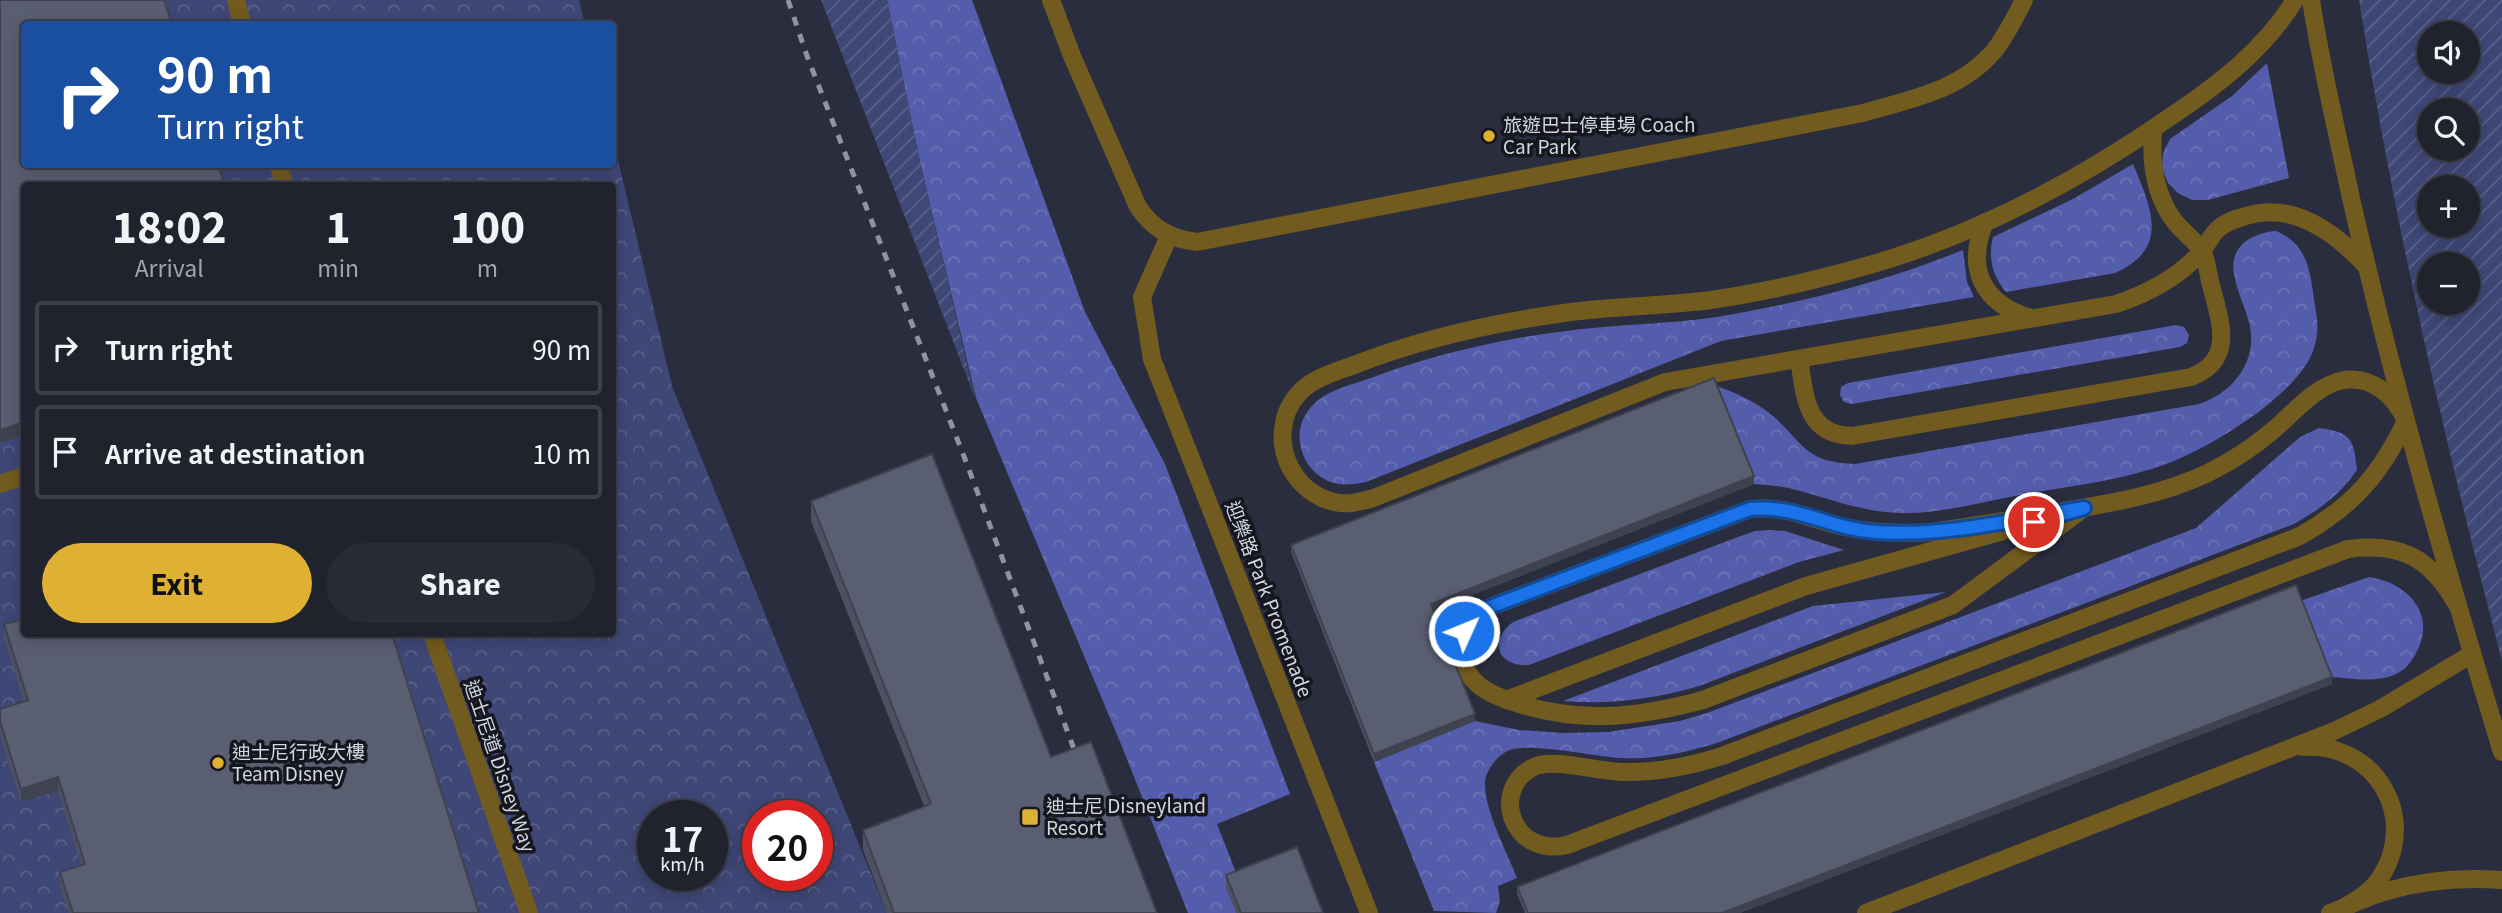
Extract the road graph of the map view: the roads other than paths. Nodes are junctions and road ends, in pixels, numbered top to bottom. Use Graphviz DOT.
graph roads {
  1 [pos="236,0"];
  2 [pos="1051,0"];
  3 [pos="2024,0"];
  4 [pos="2295,0"];
  5 [pos="2311,0"];
  6 [pos="241,21"];
  7 [pos="2152,130"];
  8 [pos="1985,222"];
  9 [pos="1169,236"];
  10 [pos="2202,251"];
  11 [pos="2367,267"];
  12 [pos="2031,318"];
  13 [pos="1799,359"];
  14 [pos="2406,421"];
  15 [pos="21,477"];
  16 [pos="0,484"];
  17 [pos="2084,508"];
  18 [pos="2457,605"];
  19 [pos="433,637"];
  20 [pos="2472,654"];
  21 [pos="1506,699"];
  22 [pos="2283,752"];
  23 [pos="2502,752"];
  24 [pos="2502,880"];
  25 [pos="2336,911"];
  26 [pos="529,913"];
  27 [pos="1369,913"];
  28 [pos="1866,913"];
  1 -- 6 [label="street"];
  2 -- 9 [label="street"];
  3 -- 9 [label="street"];
  4 -- 7 [label="street"];
  5 -- 11 [label="street"];
  7 -- 8 [label="street"];
  7 -- 10 [label="street"];
  8 -- 12 [label="street"];
  8 -- 13 [label="street"];
  9 -- 27 [label="street, 迎樂路 Park Promenade"];
  10 -- 11 [label="street"];
  10 -- 12 [label="street"];
  10 -- 13 [label="street"];
  11 -- 14 [label="street"];
  12 -- 13 [label="street"];
  14 -- 17 [label="street"];
  14 -- 18 [label="street"];
  14 -- 18 [label="street"];
  15 -- 16 [label="street"];
  17 -- 21 [label="street"];
  17 -- 21 [label="street"];
  17 -- 21 [label="street"];
  18 -- 20 [label="street"];
  19 -- 26 [label="street, 迪士尼道 Disney Way"];
  20 -- 22 [label="street"];
  20 -- 23 [label="street"];
  22 -- 25 [label="street"];
  22 -- 28 [label="street"];
  24 -- 25 [label="street"];
}
